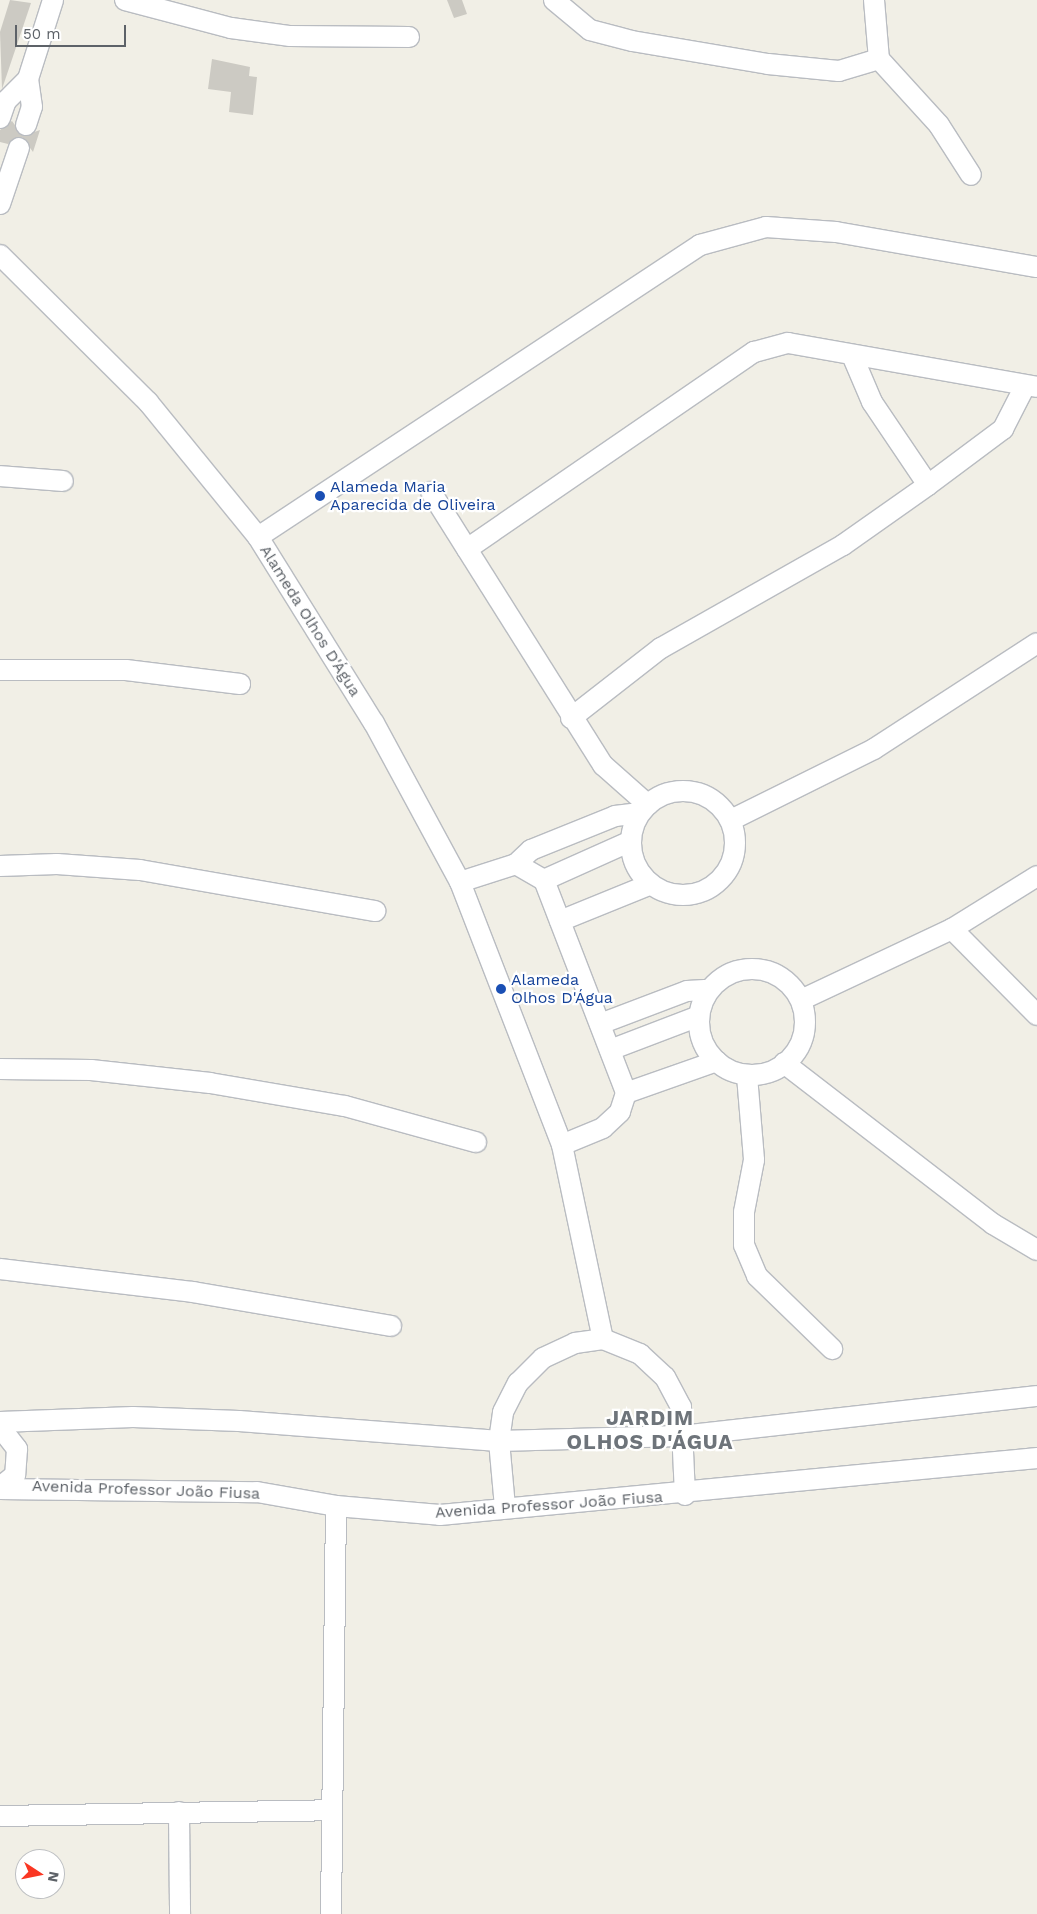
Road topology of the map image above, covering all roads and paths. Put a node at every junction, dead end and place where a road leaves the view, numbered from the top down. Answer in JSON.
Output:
{"nodes":[{"id":1,"x":53,"y":0,"type":"edge"},
{"id":2,"x":125,"y":0,"type":"edge"},
{"id":3,"x":554,"y":0,"type":"edge"},
{"id":4,"x":874,"y":0,"type":"edge"},
{"id":5,"x":409,"y":37,"type":"dead end"},
{"id":6,"x":879,"y":59,"type":"junction"},
{"id":7,"x":28,"y":79,"type":"junction"},
{"id":8,"x":0,"y":118,"type":"edge"},
{"id":9,"x":26,"y":125,"type":"dead end"},
{"id":10,"x":19,"y":148,"type":"dead end"},
{"id":11,"x":970,"y":175,"type":"dead end"},
{"id":12,"x":0,"y":204,"type":"edge"},
{"id":13,"x":0,"y":255,"type":"edge"},
{"id":14,"x":1037,"y":267,"type":"edge"},
{"id":15,"x":852,"y":356,"type":"junction"},
{"id":16,"x":1031,"y":386,"type":"edge"},
{"id":17,"x":0,"y":476,"type":"edge"},
{"id":18,"x":63,"y":481,"type":"dead end"},
{"id":19,"x":928,"y":485,"type":"junction"},
{"id":20,"x":431,"y":492,"type":"dead end"},
{"id":21,"x":258,"y":537,"type":"junction"},
{"id":22,"x":466,"y":549,"type":"junction"},
{"id":23,"x":1037,"y":643,"type":"edge"},
{"id":24,"x":0,"y":670,"type":"edge"},
{"id":25,"x":240,"y":684,"type":"dead end"},
{"id":26,"x":571,"y":718,"type":"junction"},
{"id":27,"x":644,"y":809,"type":"junction"},
{"id":28,"x":731,"y":820,"type":"junction"},
{"id":29,"x":631,"y":841,"type":"junction"},
{"id":30,"x":516,"y":864,"type":"junction"},
{"id":31,"x":0,"y":866,"type":"edge"},
{"id":32,"x":1037,"y":876,"type":"edge"},
{"id":33,"x":544,"y":880,"type":"junction"},
{"id":34,"x":460,"y":882,"type":"junction"},
{"id":35,"x":651,"y":884,"type":"junction"},
{"id":36,"x":375,"y":911,"type":"dead end"},
{"id":37,"x":560,"y":921,"type":"junction"},
{"id":38,"x":952,"y":929,"type":"junction"},
{"id":39,"x":709,"y":990,"type":"junction"},
{"id":40,"x":801,"y":1000,"type":"junction"},
{"id":41,"x":1037,"y":1015,"type":"edge"},
{"id":42,"x":699,"y":1016,"type":"junction"},
{"id":43,"x":600,"y":1024,"type":"junction"},
{"id":44,"x":610,"y":1050,"type":"junction"},
{"id":45,"x":717,"y":1061,"type":"junction"},
{"id":46,"x":784,"y":1063,"type":"junction"},
{"id":47,"x":0,"y":1069,"type":"edge"},
{"id":48,"x":747,"y":1076,"type":"junction"},
{"id":49,"x":626,"y":1093,"type":"junction"},
{"id":50,"x":476,"y":1142,"type":"dead end"},
{"id":51,"x":562,"y":1145,"type":"junction"},
{"id":52,"x":1037,"y":1250,"type":"edge"},
{"id":53,"x":0,"y":1269,"type":"edge"},
{"id":54,"x":391,"y":1326,"type":"dead end"},
{"id":55,"x":603,"y":1339,"type":"junction"},
{"id":56,"x":832,"y":1349,"type":"dead end"},
{"id":57,"x":1037,"y":1396,"type":"edge"},
{"id":58,"x":0,"y":1422,"type":"edge"},
{"id":59,"x":0,"y":1428,"type":"edge"},
{"id":60,"x":680,"y":1436,"type":"junction"},
{"id":61,"x":499,"y":1441,"type":"junction"},
{"id":62,"x":1037,"y":1458,"type":"edge"},
{"id":63,"x":0,"y":1488,"type":"edge"},
{"id":64,"x":686,"y":1495,"type":"junction"},
{"id":65,"x":336,"y":1506,"type":"junction"},
{"id":66,"x":505,"y":1508,"type":"junction"},
{"id":67,"x":332,"y":1810,"type":"junction"},
{"id":68,"x":178,"y":1812,"type":"junction"},
{"id":69,"x":0,"y":1816,"type":"edge"},
{"id":70,"x":180,"y":1914,"type":"edge"},
{"id":71,"x":331,"y":1914,"type":"edge"}],
"edges":[{"from":1,"to":7,"type":"street"},
{"from":2,"to":5,"type":"street"},
{"from":3,"to":6,"type":"street"},
{"from":4,"to":6,"type":"street"},
{"from":6,"to":11,"type":"street"},
{"from":7,"to":8,"type":"street"},
{"from":7,"to":9,"type":"street"},
{"from":10,"to":12,"type":"street"},
{"from":13,"to":21,"type":"street","name":"Alameda Olhos D'Água"},
{"from":14,"to":21,"type":"street"},
{"from":15,"to":16,"type":"street"},
{"from":15,"to":19,"type":"street"},
{"from":15,"to":22,"type":"street"},
{"from":16,"to":19,"type":"street"},
{"from":17,"to":18,"type":"street"},
{"from":19,"to":26,"type":"street"},
{"from":20,"to":22,"type":"street"},
{"from":21,"to":34,"type":"street","name":"Alameda Olhos D'Água"},
{"from":22,"to":26,"type":"street"},
{"from":23,"to":28,"type":"street"},
{"from":24,"to":25,"type":"street"},
{"from":26,"to":27,"type":"street"},
{"from":27,"to":28,"type":"street"},
{"from":27,"to":29,"type":"street"},
{"from":27,"to":30,"type":"street"},
{"from":28,"to":35,"type":"street"},
{"from":29,"to":33,"type":"street"},
{"from":29,"to":35,"type":"street"},
{"from":30,"to":33,"type":"street"},
{"from":30,"to":34,"type":"street"},
{"from":31,"to":36,"type":"street"},
{"from":32,"to":38,"type":"street"},
{"from":33,"to":37,"type":"street"},
{"from":34,"to":51,"type":"street","name":"Alameda Olhos D'Água"},
{"from":35,"to":37,"type":"street"},
{"from":37,"to":43,"type":"street"},
{"from":38,"to":40,"type":"street"},
{"from":38,"to":41,"type":"street"},
{"from":39,"to":40,"type":"street"},
{"from":39,"to":42,"type":"street"},
{"from":39,"to":43,"type":"street"},
{"from":40,"to":46,"type":"street"},
{"from":42,"to":44,"type":"street"},
{"from":42,"to":45,"type":"street"},
{"from":43,"to":44,"type":"street"},
{"from":44,"to":49,"type":"street"},
{"from":45,"to":48,"type":"street"},
{"from":45,"to":49,"type":"street"},
{"from":46,"to":48,"type":"street"},
{"from":46,"to":52,"type":"street"},
{"from":47,"to":50,"type":"street"},
{"from":48,"to":56,"type":"street"},
{"from":49,"to":51,"type":"street"},
{"from":51,"to":55,"type":"street","name":"Alameda Olhos D'Água"},
{"from":53,"to":54,"type":"street"},
{"from":55,"to":60,"type":"street"},
{"from":55,"to":61,"type":"street"},
{"from":57,"to":60,"type":"street"},
{"from":58,"to":61,"type":"street"},
{"from":59,"to":63,"type":"street"},
{"from":60,"to":61,"type":"street"},
{"from":60,"to":64,"type":"street"},
{"from":61,"to":66,"type":"street"},
{"from":62,"to":64,"type":"street","name":"Avenida Professor João Fiusa"},
{"from":63,"to":65,"type":"street","name":"Avenida Professor João Fiusa"},
{"from":64,"to":66,"type":"street","name":"Avenida Professor João Fiusa"},
{"from":65,"to":66,"type":"street","name":"Avenida Professor João Fiusa"},
{"from":65,"to":67,"type":"street"},
{"from":67,"to":68,"type":"street"},
{"from":67,"to":71,"type":"street"},
{"from":68,"to":69,"type":"street"},
{"from":68,"to":70,"type":"street"}]}
